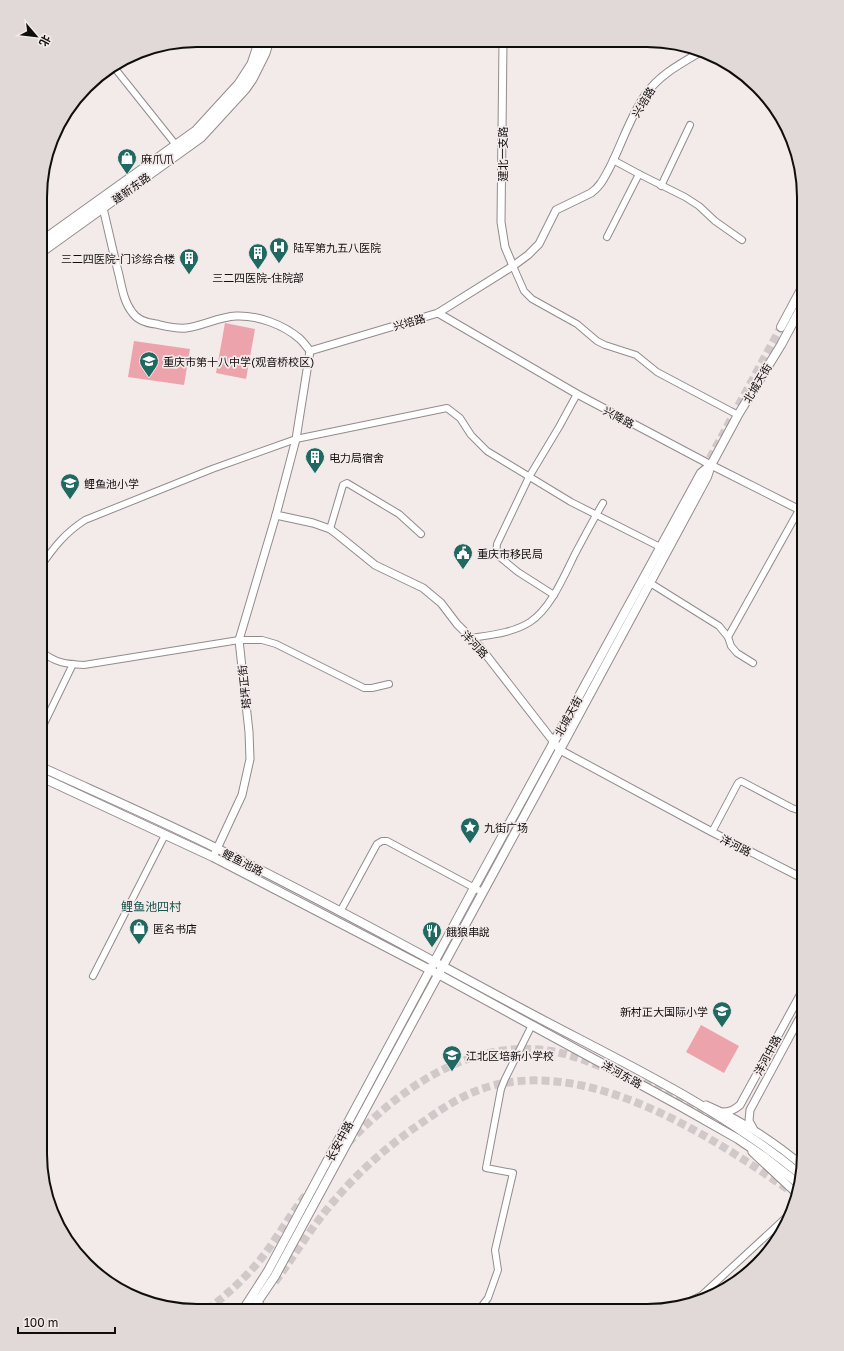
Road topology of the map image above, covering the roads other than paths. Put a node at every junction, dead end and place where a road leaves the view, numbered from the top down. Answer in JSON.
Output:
{"nodes":[{"id":1,"x":258,"y":47,"type":"edge"},
{"id":2,"x":267,"y":47,"type":"edge"},
{"id":3,"x":503,"y":47,"type":"edge"},
{"id":4,"x":695,"y":55,"type":"edge"},
{"id":5,"x":117,"y":70,"type":"edge"},
{"id":6,"x":690,"y":125,"type":"dead end"},
{"id":7,"x":176,"y":145,"type":"junction"},
{"id":8,"x":613,"y":160,"type":"junction"},
{"id":9,"x":639,"y":174,"type":"junction"},
{"id":10,"x":661,"y":186,"type":"junction"},
{"id":11,"x":102,"y":204,"type":"junction"},
{"id":12,"x":607,"y":237,"type":"dead end"},
{"id":13,"x":47,"y":238,"type":"edge"},
{"id":14,"x":742,"y":240,"type":"dead end"},
{"id":15,"x":47,"y":247,"type":"edge"},
{"id":16,"x":513,"y":266,"type":"junction"},
{"id":17,"x":797,"y":297,"type":"edge"},
{"id":18,"x":438,"y":313,"type":"junction"},
{"id":19,"x":797,"y":315,"type":"edge"},
{"id":20,"x":781,"y":327,"type":"tunnel mouth"},
{"id":21,"x":310,"y":351,"type":"junction"},
{"id":22,"x":577,"y":394,"type":"junction"},
{"id":23,"x":738,"y":415,"type":"junction"},
{"id":24,"x":296,"y":440,"type":"junction"},
{"id":25,"x":711,"y":465,"type":"junction"},
{"id":26,"x":529,"y":477,"type":"junction"},
{"id":27,"x":603,"y":503,"type":"dead end"},
{"id":28,"x":797,"y":508,"type":"edge"},
{"id":29,"x":276,"y":515,"type":"junction"},
{"id":30,"x":596,"y":515,"type":"junction"},
{"id":31,"x":797,"y":520,"type":"edge"},
{"id":32,"x":330,"y":529,"type":"junction"},
{"id":33,"x":421,"y":534,"type":"dead end"},
{"id":34,"x":664,"y":549,"type":"junction"},
{"id":35,"x":47,"y":557,"type":"edge"},
{"id":36,"x":647,"y":581,"type":"junction"},
{"id":37,"x":554,"y":595,"type":"junction"},
{"id":38,"x":728,"y":637,"type":"junction"},
{"id":39,"x":471,"y":638,"type":"junction"},
{"id":40,"x":239,"y":640,"type":"junction"},
{"id":41,"x":47,"y":656,"type":"edge"},
{"id":42,"x":754,"y":663,"type":"dead end"},
{"id":43,"x":73,"y":664,"type":"junction"},
{"id":44,"x":389,"y":684,"type":"dead end"},
{"id":45,"x":47,"y":718,"type":"edge"},
{"id":46,"x":553,"y":742,"type":"junction"},
{"id":47,"x":560,"y":750,"type":"junction"},
{"id":48,"x":47,"y":770,"type":"edge"},
{"id":49,"x":47,"y":780,"type":"edge"},
{"id":50,"x":797,"y":810,"type":"edge"},
{"id":51,"x":712,"y":832,"type":"junction"},
{"id":52,"x":165,"y":835,"type":"junction"},
{"id":53,"x":218,"y":849,"type":"junction"},
{"id":54,"x":213,"y":857,"type":"junction"},
{"id":55,"x":797,"y":875,"type":"edge"},
{"id":56,"x":474,"y":888,"type":"junction"},
{"id":57,"x":482,"y":892,"type":"junction"},
{"id":58,"x":340,"y":912,"type":"junction"},
{"id":59,"x":434,"y":962,"type":"junction"},
{"id":60,"x":442,"y":966,"type":"junction"},
{"id":61,"x":430,"y":970,"type":"junction"},
{"id":62,"x":438,"y":974,"type":"junction"},
{"id":63,"x":93,"y":976,"type":"dead end"},
{"id":64,"x":797,"y":1001,"type":"edge"},
{"id":65,"x":797,"y":1023,"type":"edge"},
{"id":66,"x":532,"y":1025,"type":"junction"},
{"id":67,"x":685,"y":1096,"type":"junction"},
{"id":68,"x":722,"y":1112,"type":"junction"},
{"id":69,"x":753,"y":1129,"type":"junction"},
{"id":70,"x":738,"y":1139,"type":"junction"},
{"id":71,"x":797,"y":1161,"type":"edge"},
{"id":72,"x":796,"y":1171,"type":"edge"},
{"id":73,"x":795,"y":1181,"type":"edge"},
{"id":74,"x":793,"y":1190,"type":"edge"},
{"id":75,"x":781,"y":1222,"type":"edge"},
{"id":76,"x":255,"y":1293,"type":"junction"},
{"id":77,"x":704,"y":1293,"type":"edge"},
{"id":78,"x":259,"y":1301,"type":"junction"},
{"id":79,"x":247,"y":1304,"type":"edge"},
{"id":80,"x":257,"y":1304,"type":"edge"},
{"id":81,"x":260,"y":1304,"type":"edge"},
{"id":82,"x":483,"y":1304,"type":"edge"}],
"edges":[{"from":1,"to":7,"type":"main road","name":"建新东路"},
{"from":2,"to":11,"type":"main road","name":"建新东路"},
{"from":3,"to":16,"type":"street","name":"建北一支路"},
{"from":4,"to":8,"type":"street","name":"兴培路"},
{"from":5,"to":7,"type":"street"},
{"from":6,"to":10,"type":"street"},
{"from":7,"to":11,"type":"main road","name":"建新东路"},
{"from":8,"to":9,"type":"street"},
{"from":8,"to":16,"type":"street","name":"兴培路"},
{"from":9,"to":10,"type":"street"},
{"from":9,"to":12,"type":"street"},
{"from":10,"to":14,"type":"street"},
{"from":11,"to":13,"type":"main road","name":"建新东路"},
{"from":11,"to":15,"type":"main road","name":"建新东路"},
{"from":11,"to":21,"type":"street"},
{"from":16,"to":18,"type":"street","name":"兴培路"},
{"from":16,"to":23,"type":"street"},
{"from":17,"to":20,"type":"main road"},
{"from":18,"to":21,"type":"street","name":"兴培路"},
{"from":18,"to":22,"type":"street","name":"兴降路"},
{"from":19,"to":23,"type":"main road","name":"北城天街"},
{"from":21,"to":24,"type":"street"},
{"from":22,"to":25,"type":"street","name":"兴降路"},
{"from":22,"to":26,"type":"street"},
{"from":23,"to":25,"type":"main road","name":"北城天街"},
{"from":24,"to":26,"type":"street"},
{"from":24,"to":29,"type":"street"},
{"from":24,"to":35,"type":"street"},
{"from":25,"to":28,"type":"street","name":"兴降路"},
{"from":25,"to":34,"type":"main road","name":"北城天街"},
{"from":26,"to":30,"type":"street"},
{"from":26,"to":37,"type":"street"},
{"from":27,"to":30,"type":"street"},
{"from":29,"to":32,"type":"street","name":"洋河路"},
{"from":29,"to":40,"type":"street","name":"塔坪正街"},
{"from":30,"to":34,"type":"street"},
{"from":30,"to":37,"type":"street"},
{"from":31,"to":38,"type":"street"},
{"from":32,"to":33,"type":"street"},
{"from":32,"to":39,"type":"street","name":"洋河路"},
{"from":34,"to":36,"type":"main road","name":"北城天街"},
{"from":36,"to":38,"type":"street"},
{"from":36,"to":46,"type":"main road","name":"北城天街"},
{"from":36,"to":47,"type":"main road","name":"北城天街"},
{"from":37,"to":39,"type":"street"},
{"from":38,"to":42,"type":"street"},
{"from":39,"to":46,"type":"street","name":"洋河路"},
{"from":40,"to":43,"type":"street"},
{"from":40,"to":44,"type":"street"},
{"from":40,"to":53,"type":"street","name":"塔坪正街"},
{"from":41,"to":43,"type":"street"},
{"from":43,"to":45,"type":"street"},
{"from":46,"to":47,"type":"street","name":"洋河路"},
{"from":46,"to":56,"type":"main road","name":"北城天街"},
{"from":47,"to":51,"type":"street","name":"洋河路"},
{"from":47,"to":57,"type":"main road","name":"北城天街"},
{"from":48,"to":53,"type":"main road","name":"鲤鱼池路"},
{"from":49,"to":52,"type":"main road","name":"鲤鱼池路"},
{"from":50,"to":51,"type":"street"},
{"from":51,"to":55,"type":"street","name":"洋河路"},
{"from":52,"to":54,"type":"main road","name":"鲤鱼池路"},
{"from":52,"to":63,"type":"street"},
{"from":53,"to":54,"type":"street","name":"塔坪正街"},
{"from":53,"to":58,"type":"main road","name":"鲤鱼池路"},
{"from":54,"to":61,"type":"main road","name":"鲤鱼池路"},
{"from":56,"to":57,"type":"street"},
{"from":56,"to":58,"type":"street"},
{"from":56,"to":59,"type":"main road","name":"北城天街"},
{"from":57,"to":60,"type":"main road","name":"北城天街"},
{"from":58,"to":59,"type":"main road","name":"鲤鱼池路"},
{"from":59,"to":60,"type":"main road","name":"鲤鱼池路"},
{"from":59,"to":61,"type":"main road","name":"北城天街"},
{"from":60,"to":62,"type":"main road","name":"北城天街"},
{"from":60,"to":67,"type":"main road","name":"洋河东路"},
{"from":61,"to":62,"type":"main road","name":"鲤鱼池路"},
{"from":61,"to":76,"type":"main road","name":"长安中路"},
{"from":62,"to":66,"type":"main road","name":"洋河东路"},
{"from":62,"to":78,"type":"main road","name":"长安中路"},
{"from":64,"to":68,"type":"street","name":"洋河中路"},
{"from":65,"to":69,"type":"street","name":"洋河中路"},
{"from":66,"to":70,"type":"main road","name":"洋河东路"},
{"from":66,"to":82,"type":"street"},
{"from":67,"to":68,"type":"street"},
{"from":67,"to":72,"type":"main road","name":"洋河东路"},
{"from":68,"to":69,"type":"street"},
{"from":69,"to":71,"type":"street"},
{"from":70,"to":73,"type":"main road","name":"洋河东路"},
{"from":70,"to":74,"type":"street"},
{"from":75,"to":77,"type":"street"},
{"from":76,"to":78,"type":"street"},
{"from":76,"to":79,"type":"main road","name":"长安中路"},
{"from":78,"to":80,"type":"main road","name":"长安中路"},
{"from":78,"to":81,"type":"street"}]}
